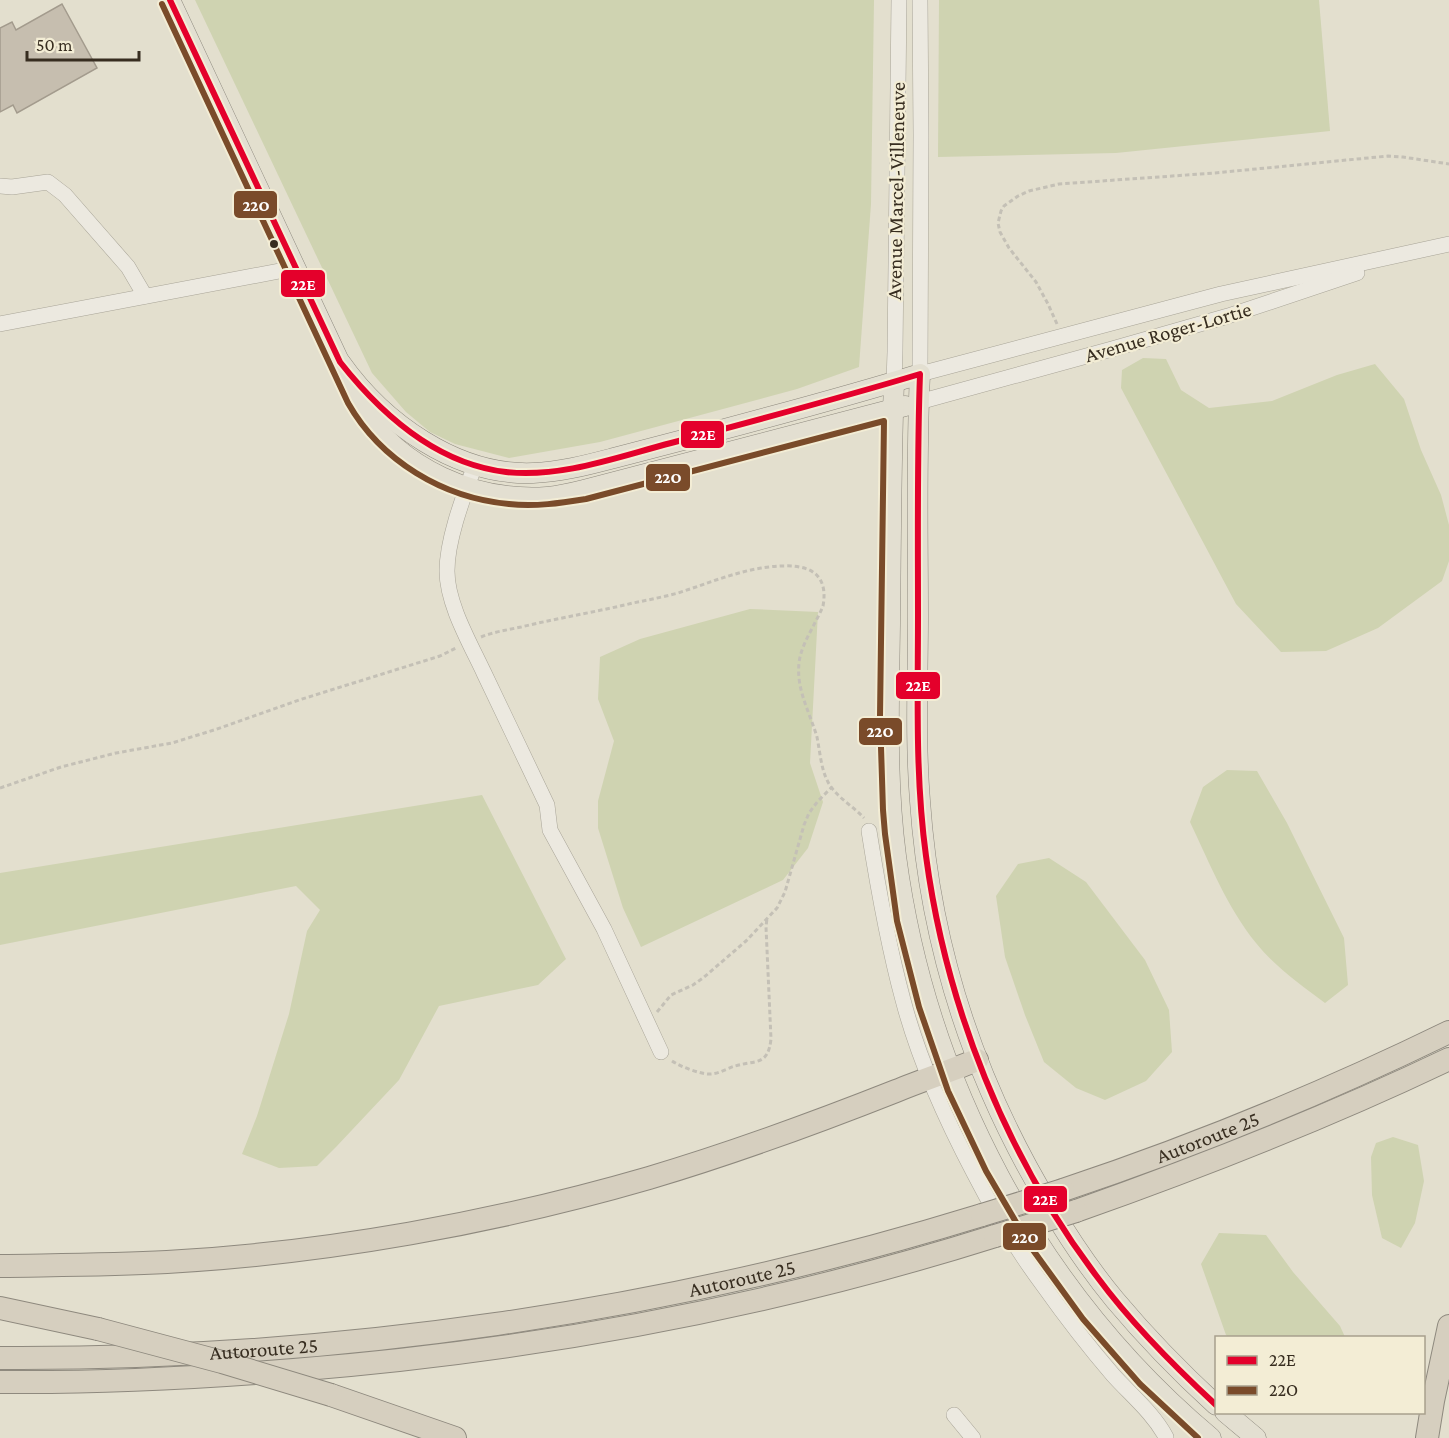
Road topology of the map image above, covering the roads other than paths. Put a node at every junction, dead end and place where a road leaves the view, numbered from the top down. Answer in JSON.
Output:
{"nodes":[{"id":1,"x":170,"y":0,"type":"edge"},
{"id":2,"x":899,"y":0,"type":"edge"},
{"id":3,"x":920,"y":0,"type":"edge"},
{"id":4,"x":0,"y":186,"type":"edge"},
{"id":5,"x":1444,"y":245,"type":"edge"},
{"id":6,"x":295,"y":268,"type":"junction"},
{"id":7,"x":145,"y":296,"type":"junction"},
{"id":8,"x":0,"y":324,"type":"edge"},
{"id":9,"x":340,"y":362,"type":"junction"},
{"id":10,"x":920,"y":374,"type":"junction"},
{"id":11,"x":894,"y":382,"type":"junction"},
{"id":12,"x":919,"y":402,"type":"junction"},
{"id":13,"x":893,"y":409,"type":"junction"},
{"id":14,"x":475,"y":465,"type":"junction"},
{"id":15,"x":467,"y":487,"type":"junction"},
{"id":16,"x":869,"y":831,"type":"road end"},
{"id":17,"x":1449,"y":1032,"type":"edge"},
{"id":18,"x":662,"y":1052,"type":"road end"},
{"id":19,"x":1449,"y":1059,"type":"edge"},
{"id":20,"x":977,"y":1060,"type":"junction"},
{"id":21,"x":950,"y":1071,"type":"junction"},
{"id":22,"x":929,"y":1078,"type":"junction"},
{"id":23,"x":0,"y":1266,"type":"edge"},
{"id":24,"x":0,"y":1308,"type":"edge"},
{"id":25,"x":1449,"y":1326,"type":"edge"},
{"id":26,"x":0,"y":1358,"type":"edge"},
{"id":27,"x":0,"y":1382,"type":"edge"},
{"id":28,"x":1215,"y":1404,"type":"edge"},
{"id":29,"x":1226,"y":1414,"type":"edge"},
{"id":30,"x":954,"y":1415,"type":"dead end"},
{"id":31,"x":1166,"y":1437,"type":"edge"},
{"id":32,"x":455,"y":1438,"type":"edge"},
{"id":33,"x":973,"y":1438,"type":"edge"},
{"id":34,"x":1211,"y":1438,"type":"edge"},
{"id":35,"x":1256,"y":1438,"type":"edge"},
{"id":36,"x":1427,"y":1438,"type":"edge"}],
"edges":[{"from":1,"to":6,"type":"main road"},
{"from":2,"to":11,"type":"street","name":"Avenue Marcel-Villeneuve"},
{"from":3,"to":10,"type":"street","name":"Avenue Marcel-Villeneuve"},
{"from":4,"to":7,"type":"street"},
{"from":5,"to":10,"type":"street","name":"Avenue Roger-Lortie"},
{"from":5,"to":12,"type":"street","name":"Avenue Roger-Lortie"},
{"from":6,"to":7,"type":"street"},
{"from":6,"to":9,"type":"main road"},
{"from":7,"to":8,"type":"street"},
{"from":9,"to":14,"type":"main road","name":"Avenue Roger-Lortie"},
{"from":9,"to":15,"type":"main road","name":"Avenue Roger-Lortie"},
{"from":10,"to":11,"type":"main road","name":"Avenue Roger-Lortie"},
{"from":10,"to":12,"type":"main road"},
{"from":11,"to":13,"type":"main road"},
{"from":11,"to":14,"type":"main road","name":"Avenue Roger-Lortie"},
{"from":12,"to":13,"type":"main road","name":"Avenue Roger-Lortie"},
{"from":12,"to":20,"type":"main road"},
{"from":13,"to":15,"type":"main road","name":"Avenue Roger-Lortie"},
{"from":13,"to":21,"type":"main road"},
{"from":14,"to":15,"type":"street"},
{"from":15,"to":18,"type":"street"},
{"from":16,"to":22,"type":"street"},
{"from":17,"to":26,"type":"highway","name":"Autoroute 25","bridge":true},
{"from":19,"to":27,"type":"highway","name":"Autoroute 25","bridge":true},
{"from":20,"to":21,"type":"highway"},
{"from":20,"to":28,"type":"main road"},
{"from":21,"to":22,"type":"highway"},
{"from":21,"to":34,"type":"main road"},
{"from":22,"to":23,"type":"highway"},
{"from":22,"to":31,"type":"street"},
{"from":24,"to":32,"type":"highway","bridge":true},
{"from":25,"to":36,"type":"highway"},
{"from":29,"to":35,"type":"main road"},
{"from":30,"to":33,"type":"street"}]}
